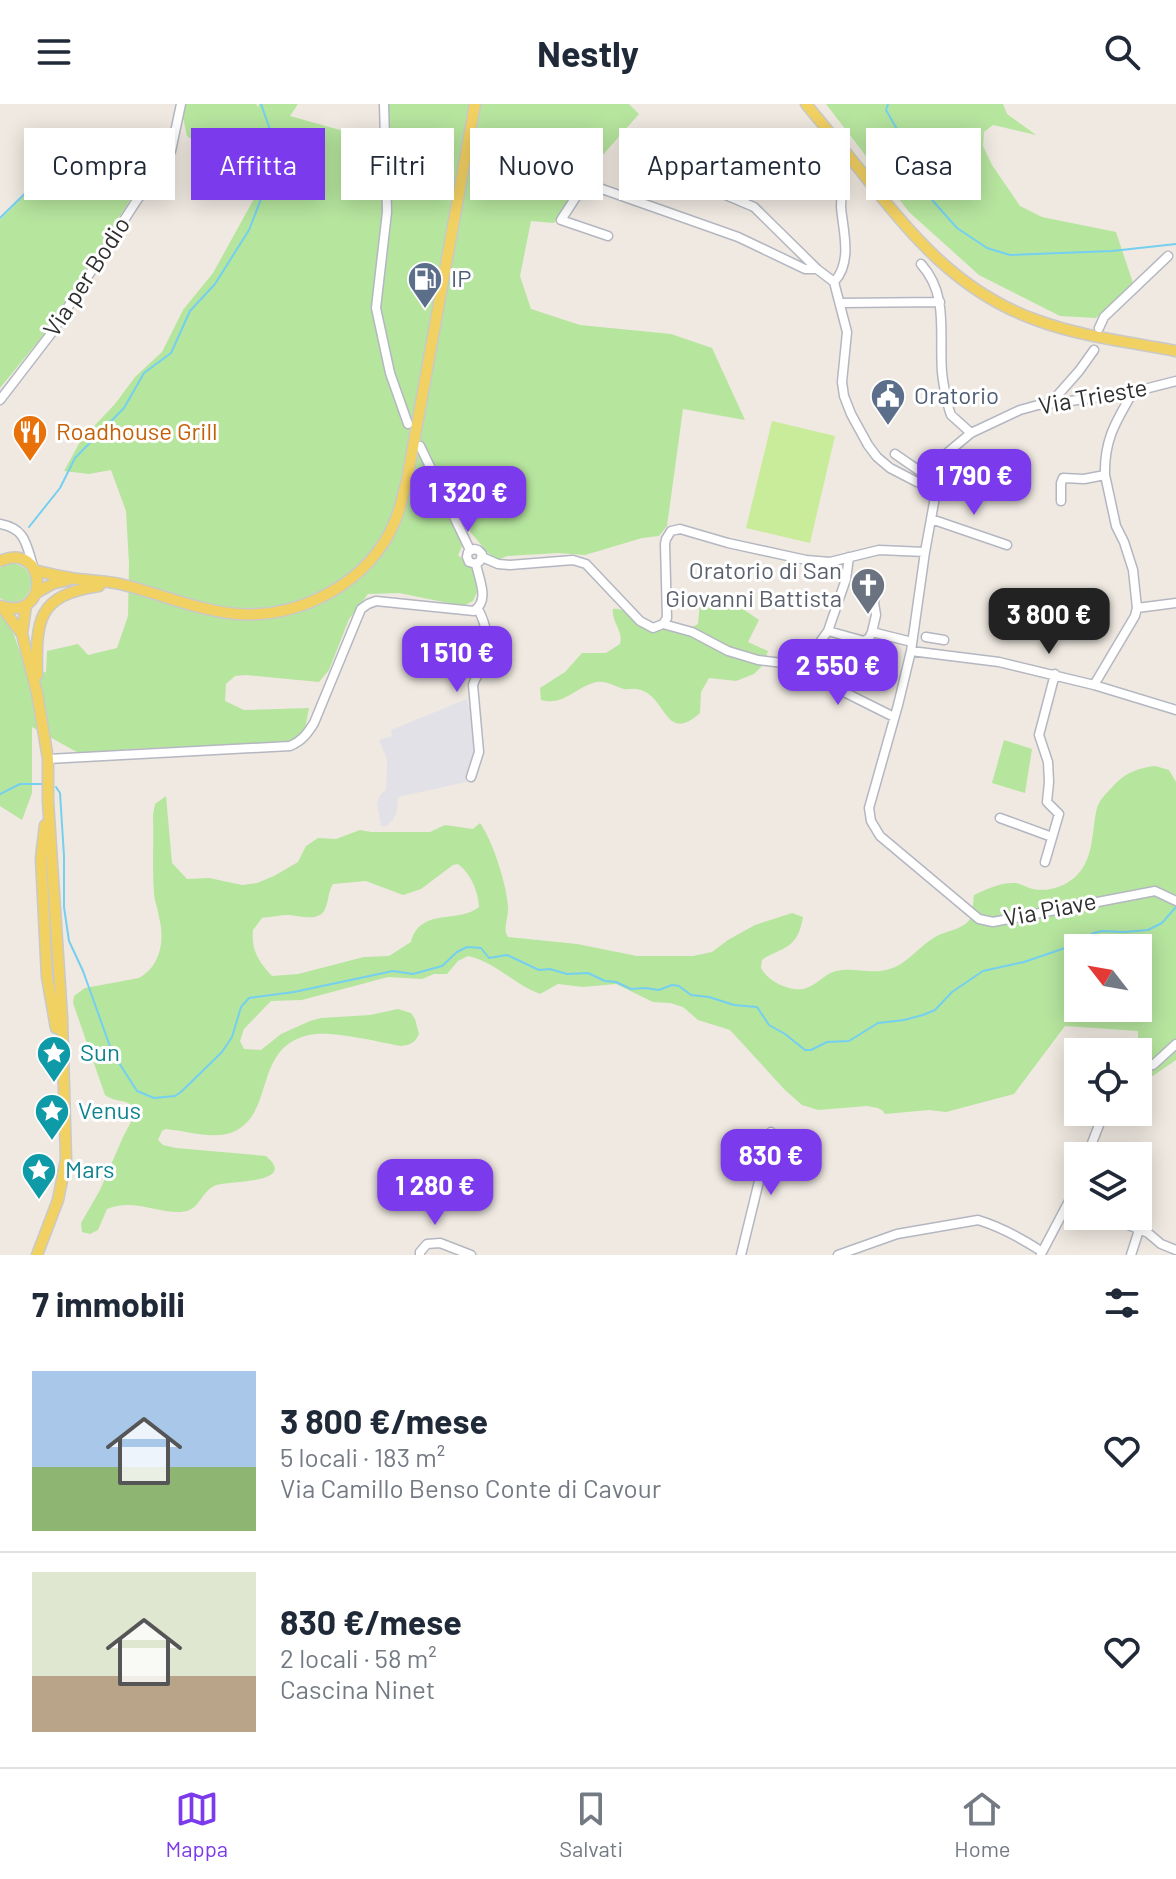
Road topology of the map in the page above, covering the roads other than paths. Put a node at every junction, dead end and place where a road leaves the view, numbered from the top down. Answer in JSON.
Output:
{"nodes":[{"id":1,"x":181,"y":104,"type":"edge"},
{"id":2,"x":384,"y":104,"type":"edge"},
{"id":3,"x":475,"y":104,"type":"edge"},
{"id":4,"x":806,"y":104,"type":"edge"},
{"id":5,"x":737,"y":200,"type":"edge"},
{"id":6,"x":842,"y":200,"type":"edge"},
{"id":7,"x":608,"y":236,"type":"dead end"},
{"id":8,"x":1168,"y":256,"type":"dead end"},
{"id":9,"x":921,"y":264,"type":"dead end"},
{"id":10,"x":817,"y":269,"type":"junction"},
{"id":11,"x":834,"y":282,"type":"junction"},
{"id":12,"x":940,"y":302,"type":"junction"},
{"id":13,"x":840,"y":303,"type":"junction"},
{"id":14,"x":1099,"y":328,"type":"dead end"},
{"id":15,"x":1094,"y":350,"type":"dead end"},
{"id":16,"x":1176,"y":351,"type":"edge"},
{"id":17,"x":1176,"y":381,"type":"edge"},
{"id":18,"x":1133,"y":392,"type":"junction"},
{"id":19,"x":0,"y":400,"type":"edge"},
{"id":20,"x":1056,"y":403,"type":"junction"},
{"id":21,"x":408,"y":424,"type":"dead end"},
{"id":22,"x":971,"y":433,"type":"junction"},
{"id":23,"x":420,"y":446,"type":"dead end"},
{"id":24,"x":895,"y":454,"type":"dead end"},
{"id":25,"x":1105,"y":475,"type":"junction"},
{"id":26,"x":938,"y":482,"type":"junction"},
{"id":27,"x":1061,"y":501,"type":"dead end"},
{"id":28,"x":931,"y":519,"type":"junction"},
{"id":29,"x":0,"y":524,"type":"edge"},
{"id":30,"x":24,"y":537,"type":"junction"},
{"id":31,"x":1007,"y":545,"type":"dead end"},
{"id":32,"x":925,"y":552,"type":"junction"},
{"id":33,"x":849,"y":557,"type":"junction"},
{"id":34,"x":3,"y":559,"type":"edge"},
{"id":35,"x":479,"y":560,"type":"junction"},
{"id":36,"x":34,"y":569,"type":"junction"},
{"id":37,"x":73,"y":579,"type":"junction"},
{"id":38,"x":117,"y":583,"type":"junction"},
{"id":39,"x":876,"y":590,"type":"dead end"},
{"id":40,"x":36,"y":593,"type":"junction"},
{"id":41,"x":1176,"y":603,"type":"edge"},
{"id":42,"x":26,"y":605,"type":"junction"},
{"id":43,"x":0,"y":606,"type":"edge"},
{"id":44,"x":1137,"y":608,"type":"junction"},
{"id":45,"x":478,"y":609,"type":"junction"},
{"id":46,"x":663,"y":624,"type":"junction"},
{"id":47,"x":828,"y":631,"type":"junction"},
{"id":48,"x":872,"y":632,"type":"junction"},
{"id":49,"x":22,"y":634,"type":"junction"},
{"id":50,"x":935,"y":639,"type":"dead end"},
{"id":51,"x":911,"y":646,"type":"junction"},
{"id":52,"x":932,"y":654,"type":"junction"},
{"id":53,"x":799,"y":665,"type":"junction"},
{"id":54,"x":1055,"y":674,"type":"junction"},
{"id":55,"x":1094,"y":685,"type":"junction"},
{"id":56,"x":37,"y":693,"type":"junction"},
{"id":57,"x":1176,"y":710,"type":"edge"},
{"id":58,"x":894,"y":717,"type":"junction"},
{"id":59,"x":48,"y":759,"type":"junction"},
{"id":60,"x":471,"y":777,"type":"dead end"},
{"id":61,"x":48,"y":801,"type":"junction"},
{"id":62,"x":1000,"y":818,"type":"dead end"},
{"id":63,"x":871,"y":821,"type":"joint"},
{"id":64,"x":1052,"y":837,"type":"junction"},
{"id":65,"x":1045,"y":862,"type":"dead end"},
{"id":66,"x":53,"y":879,"type":"junction"},
{"id":67,"x":1173,"y":899,"type":"edge"},
{"id":68,"x":46,"y":933,"type":"junction"},
{"id":69,"x":59,"y":978,"type":"junction"},
{"id":70,"x":1176,"y":1044,"type":"edge"},
{"id":71,"x":1152,"y":1065,"type":"edge"},
{"id":72,"x":64,"y":1081,"type":"junction"},
{"id":73,"x":771,"y":1132,"type":"dead end"},
{"id":74,"x":1064,"y":1218,"type":"edge"},
{"id":75,"x":1139,"y":1230,"type":"joint"},
{"id":76,"x":1176,"y":1250,"type":"edge"},
{"id":77,"x":1041,"y":1253,"type":"edge"},
{"id":78,"x":37,"y":1255,"type":"edge"},
{"id":79,"x":420,"y":1255,"type":"edge"},
{"id":80,"x":471,"y":1255,"type":"edge"},
{"id":81,"x":741,"y":1255,"type":"edge"},
{"id":82,"x":838,"y":1255,"type":"edge"},
{"id":83,"x":1131,"y":1255,"type":"edge"}],
"edges":[{"from":1,"to":19,"type":"street","name":"Via per Bodio"},
{"from":2,"to":21,"type":"street"},
{"from":3,"to":38,"type":"main road"},
{"from":4,"to":16,"type":"main road"},
{"from":5,"to":10,"type":"street"},
{"from":6,"to":11,"type":"street"},
{"from":7,"to":10,"type":"street"},
{"from":8,"to":14,"type":"street"},
{"from":9,"to":12,"type":"street"},
{"from":10,"to":11,"type":"street"},
{"from":11,"to":13,"type":"street"},
{"from":12,"to":13,"type":"street"},
{"from":12,"to":22,"type":"street"},
{"from":13,"to":26,"type":"street"},
{"from":15,"to":20,"type":"street"},
{"from":17,"to":18,"type":"street","name":"Via Trieste"},
{"from":18,"to":20,"type":"street","name":"Via Trieste"},
{"from":18,"to":25,"type":"street"},
{"from":20,"to":22,"type":"street","name":"Via Trieste"},
{"from":22,"to":26,"type":"street","name":"Via Trieste"},
{"from":23,"to":35,"type":"street"},
{"from":24,"to":26,"type":"street"},
{"from":25,"to":27,"type":"street"},
{"from":25,"to":44,"type":"street"},
{"from":26,"to":28,"type":"street","name":"Via Trieste"},
{"from":28,"to":31,"type":"street"},
{"from":28,"to":32,"type":"street","name":"Via Trieste"},
{"from":29,"to":30,"type":"street"},
{"from":30,"to":34,"type":"street"},
{"from":30,"to":36,"type":"street"},
{"from":32,"to":33,"type":"street"},
{"from":32,"to":51,"type":"street","name":"Via Trieste"},
{"from":33,"to":46,"type":"street"},
{"from":33,"to":47,"type":"street"},
{"from":34,"to":36,"type":"main road"},
{"from":35,"to":45,"type":"street"},
{"from":35,"to":46,"type":"street"},
{"from":36,"to":37,"type":"main road"},
{"from":36,"to":40,"type":"main road"},
{"from":37,"to":38,"type":"main road"},
{"from":37,"to":40,"type":"main road"},
{"from":38,"to":56,"type":"main road"},
{"from":39,"to":48,"type":"street"},
{"from":40,"to":42,"type":"main road"},
{"from":41,"to":44,"type":"street"},
{"from":42,"to":43,"type":"main road"},
{"from":42,"to":49,"type":"main road"},
{"from":43,"to":49,"type":"main road"},
{"from":44,"to":55,"type":"street"},
{"from":45,"to":59,"type":"street"},
{"from":45,"to":60,"type":"street"},
{"from":46,"to":53,"type":"street"},
{"from":47,"to":48,"type":"street"},
{"from":47,"to":53,"type":"street"},
{"from":48,"to":51,"type":"street"},
{"from":49,"to":56,"type":"main road"},
{"from":50,"to":52,"type":"street"},
{"from":51,"to":52,"type":"street"},
{"from":51,"to":58,"type":"street","name":"Via Trieste"},
{"from":52,"to":54,"type":"street"},
{"from":53,"to":58,"type":"street"},
{"from":54,"to":55,"type":"street"},
{"from":54,"to":64,"type":"street"},
{"from":55,"to":57,"type":"street"},
{"from":56,"to":59,"type":"main road"},
{"from":58,"to":63,"type":"street","name":"Via Trieste"},
{"from":59,"to":61,"type":"main road"},
{"from":61,"to":66,"type":"main road"},
{"from":61,"to":68,"type":"main road"},
{"from":62,"to":64,"type":"street"},
{"from":63,"to":67,"type":"street","name":"Via Piave"},
{"from":64,"to":65,"type":"street"},
{"from":66,"to":68,"type":"main road"},
{"from":66,"to":69,"type":"main road"},
{"from":68,"to":69,"type":"main road"},
{"from":68,"to":72,"type":"main road"},
{"from":69,"to":72,"type":"main road"},
{"from":70,"to":71,"type":"street"},
{"from":72,"to":78,"type":"main road"},
{"from":73,"to":81,"type":"street"},
{"from":74,"to":77,"type":"street"},
{"from":75,"to":76,"type":"street"},
{"from":75,"to":83,"type":"street"},
{"from":77,"to":82,"type":"street"},
{"from":79,"to":80,"type":"street"}]}
